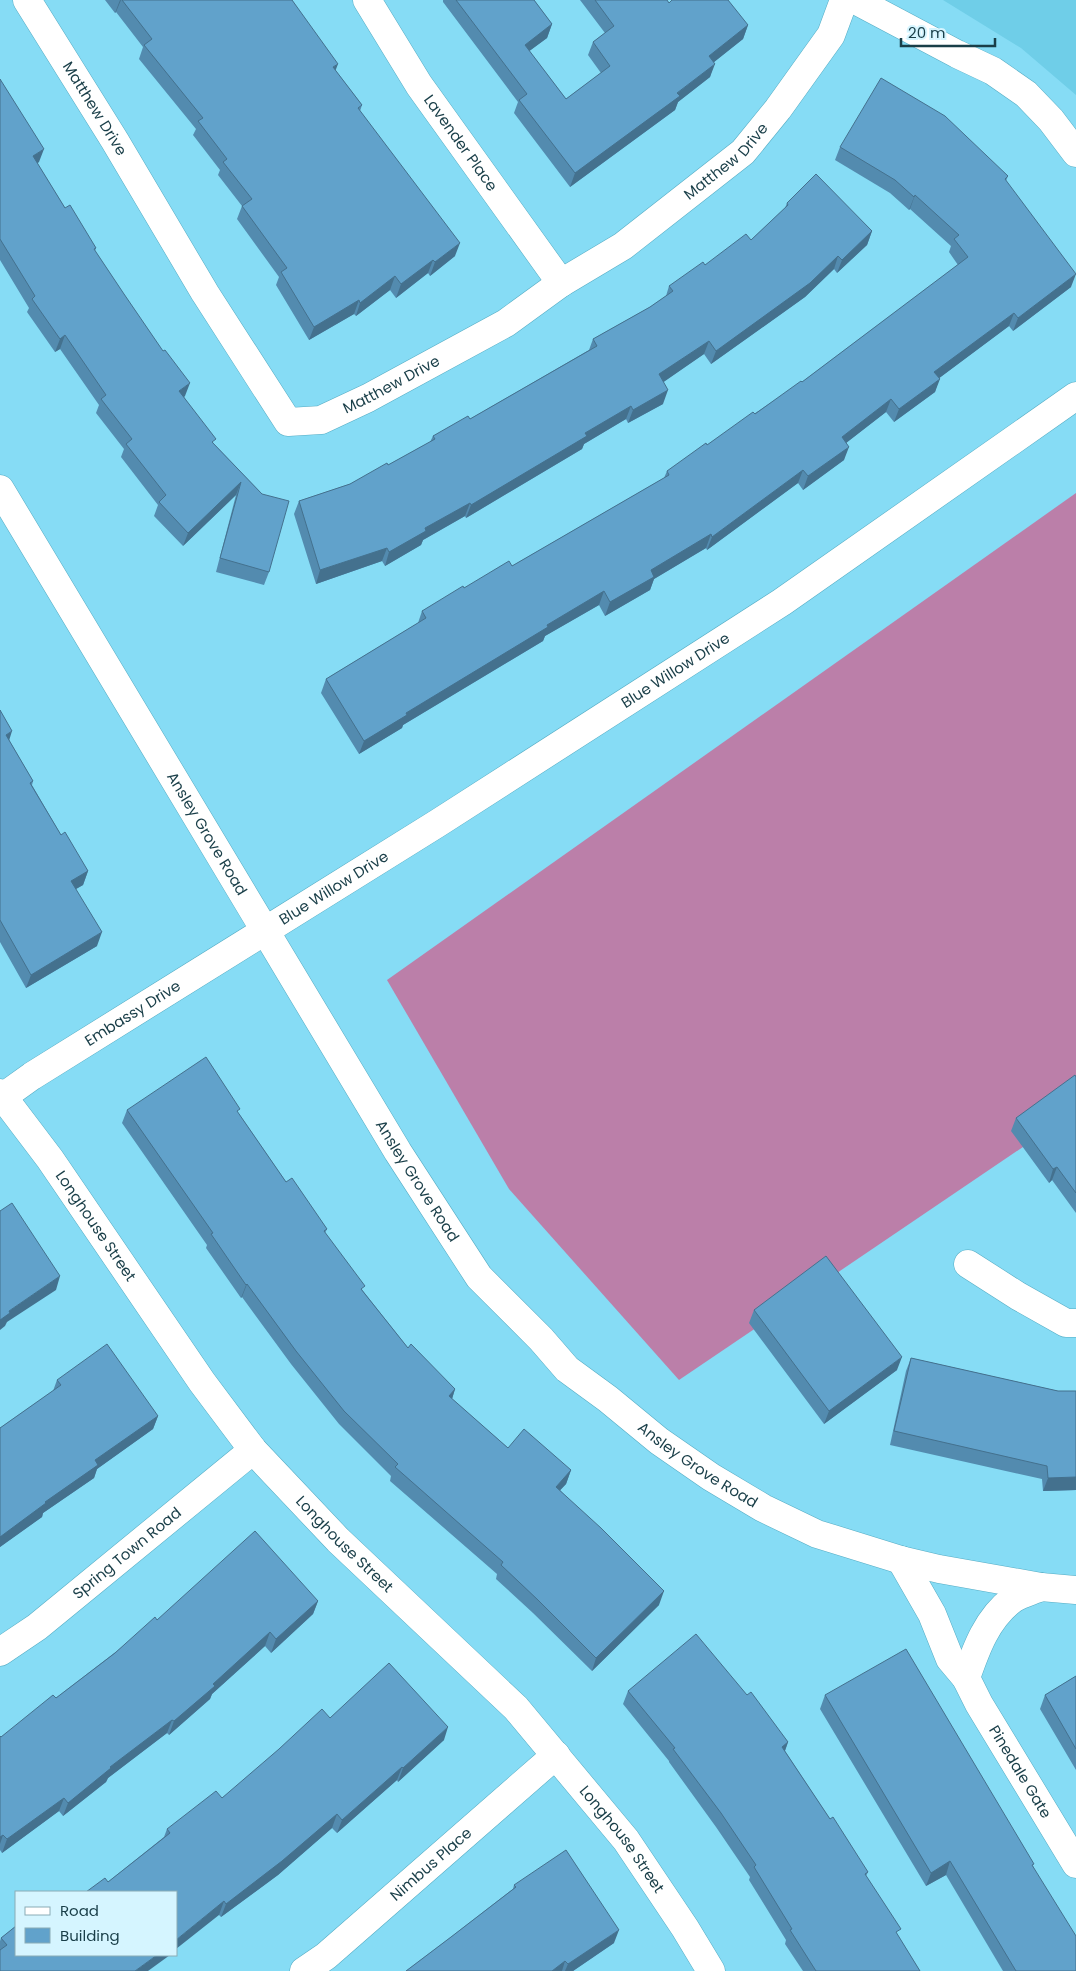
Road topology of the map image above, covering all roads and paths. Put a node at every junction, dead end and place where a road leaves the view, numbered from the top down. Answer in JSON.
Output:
{"nodes":[{"id":1,"x":27,"y":0,"type":"edge"},
{"id":2,"x":367,"y":0,"type":"edge"},
{"id":3,"x":844,"y":0,"type":"edge"},
{"id":4,"x":856,"y":0,"type":"edge"},
{"id":5,"x":1076,"y":153,"type":"edge"},
{"id":6,"x":561,"y":283,"type":"junction"},
{"id":7,"x":1076,"y":396,"type":"edge"},
{"id":8,"x":0,"y":489,"type":"edge"},
{"id":9,"x":266,"y":931,"type":"junction"},
{"id":10,"x":1,"y":1096,"type":"edge"},
{"id":11,"x":968,"y":1264,"type":"dead end"},
{"id":12,"x":1076,"y":1323,"type":"edge"},
{"id":13,"x":253,"y":1450,"type":"junction"},
{"id":14,"x":901,"y":1560,"type":"junction"},
{"id":15,"x":1041,"y":1587,"type":"junction"},
{"id":16,"x":1076,"y":1590,"type":"edge"},
{"id":17,"x":0,"y":1652,"type":"edge"},
{"id":18,"x":966,"y":1678,"type":"junction"},
{"id":19,"x":556,"y":1755,"type":"junction"},
{"id":20,"x":1076,"y":1864,"type":"edge"},
{"id":21,"x":304,"y":1971,"type":"edge"},
{"id":22,"x":710,"y":1971,"type":"edge"}],
"edges":[{"from":1,"to":6,"type":"street","name":"Matthew Drive"},
{"from":2,"to":6,"type":"street","name":"Lavender Place"},
{"from":3,"to":6,"type":"street","name":"Matthew Drive"},
{"from":4,"to":5,"type":"street"},
{"from":7,"to":9,"type":"street","name":"Blue Willow Drive"},
{"from":8,"to":9,"type":"street","name":"Ansley Grove Road"},
{"from":9,"to":10,"type":"street","name":"Embassy Drive"},
{"from":9,"to":14,"type":"street","name":"Ansley Grove Road"},
{"from":10,"to":13,"type":"street","name":"Longhouse Street"},
{"from":11,"to":12,"type":"street"},
{"from":13,"to":17,"type":"street","name":"Spring Town Road"},
{"from":13,"to":19,"type":"street","name":"Longhouse Street"},
{"from":14,"to":15,"type":"street","name":"Ansley Grove Road"},
{"from":14,"to":18,"type":"street","name":"Pinedale Gate"},
{"from":15,"to":16,"type":"street","name":"Ansley Grove Road"},
{"from":15,"to":18,"type":"street"},
{"from":18,"to":20,"type":"street","name":"Pinedale Gate"},
{"from":19,"to":21,"type":"street","name":"Nimbus Place"},
{"from":19,"to":22,"type":"street","name":"Longhouse Street"}]}
